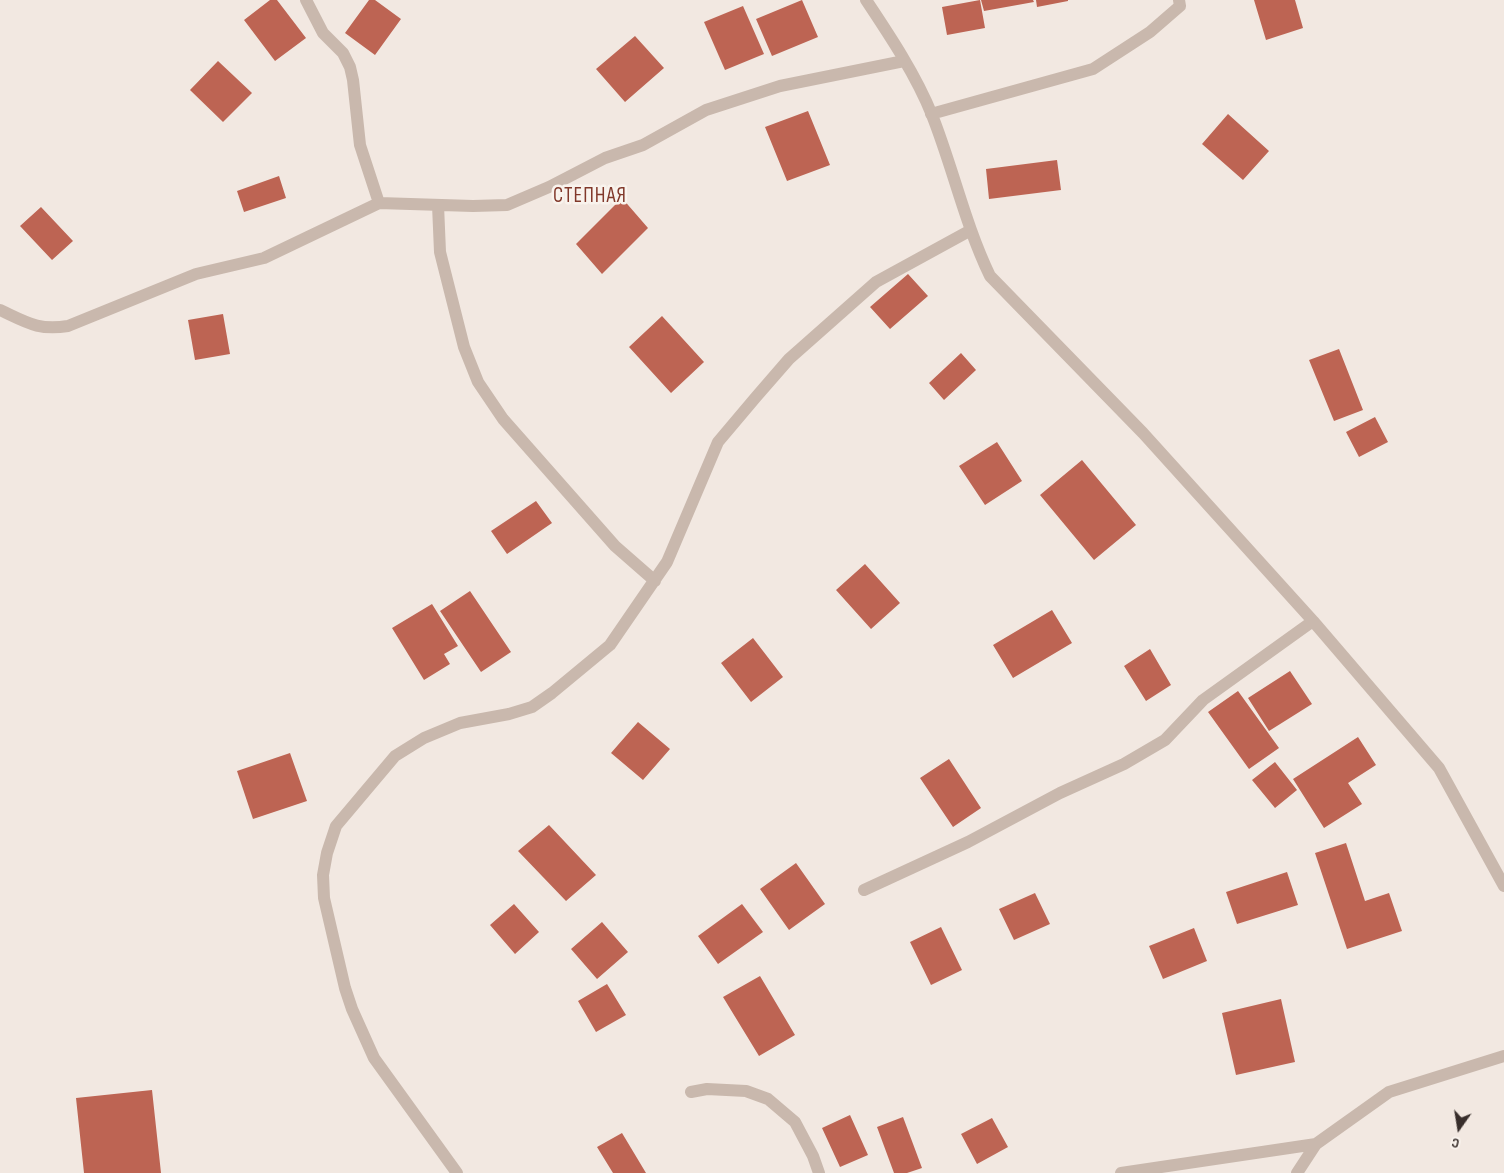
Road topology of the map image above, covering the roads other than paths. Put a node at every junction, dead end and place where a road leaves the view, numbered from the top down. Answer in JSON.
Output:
{"nodes":[{"id":1,"x":306,"y":0,"type":"edge"},
{"id":2,"x":866,"y":0,"type":"edge"},
{"id":3,"x":1179,"y":0,"type":"edge"},
{"id":4,"x":904,"y":61,"type":"junction"},
{"id":5,"x":932,"y":114,"type":"junction"},
{"id":6,"x":379,"y":203,"type":"junction"},
{"id":7,"x":438,"y":204,"type":"junction"},
{"id":8,"x":971,"y":230,"type":"junction"},
{"id":9,"x":0,"y":310,"type":"edge"},
{"id":10,"x":655,"y":581,"type":"junction"},
{"id":11,"x":1312,"y":621,"type":"junction"},
{"id":12,"x":1504,"y":886,"type":"edge"},
{"id":13,"x":864,"y":890,"type":"dead end"},
{"id":14,"x":1504,"y":1056,"type":"edge"},
{"id":15,"x":691,"y":1092,"type":"dead end"},
{"id":16,"x":1316,"y":1144,"type":"junction"},
{"id":17,"x":457,"y":1173,"type":"edge"},
{"id":18,"x":820,"y":1173,"type":"edge"},
{"id":19,"x":1121,"y":1173,"type":"edge"},
{"id":20,"x":1297,"y":1173,"type":"edge"}],
"edges":[{"from":1,"to":6,"type":"street"},
{"from":2,"to":4,"type":"street"},
{"from":3,"to":5,"type":"street"},
{"from":4,"to":5,"type":"street"},
{"from":4,"to":7,"type":"street"},
{"from":5,"to":8,"type":"street"},
{"from":6,"to":7,"type":"street"},
{"from":6,"to":9,"type":"street"},
{"from":7,"to":10,"type":"street"},
{"from":8,"to":10,"type":"street"},
{"from":8,"to":11,"type":"street"},
{"from":10,"to":17,"type":"street"},
{"from":11,"to":12,"type":"street"},
{"from":11,"to":13,"type":"street"},
{"from":14,"to":16,"type":"street"},
{"from":15,"to":18,"type":"street"},
{"from":16,"to":19,"type":"street"},
{"from":16,"to":20,"type":"street"}]}
